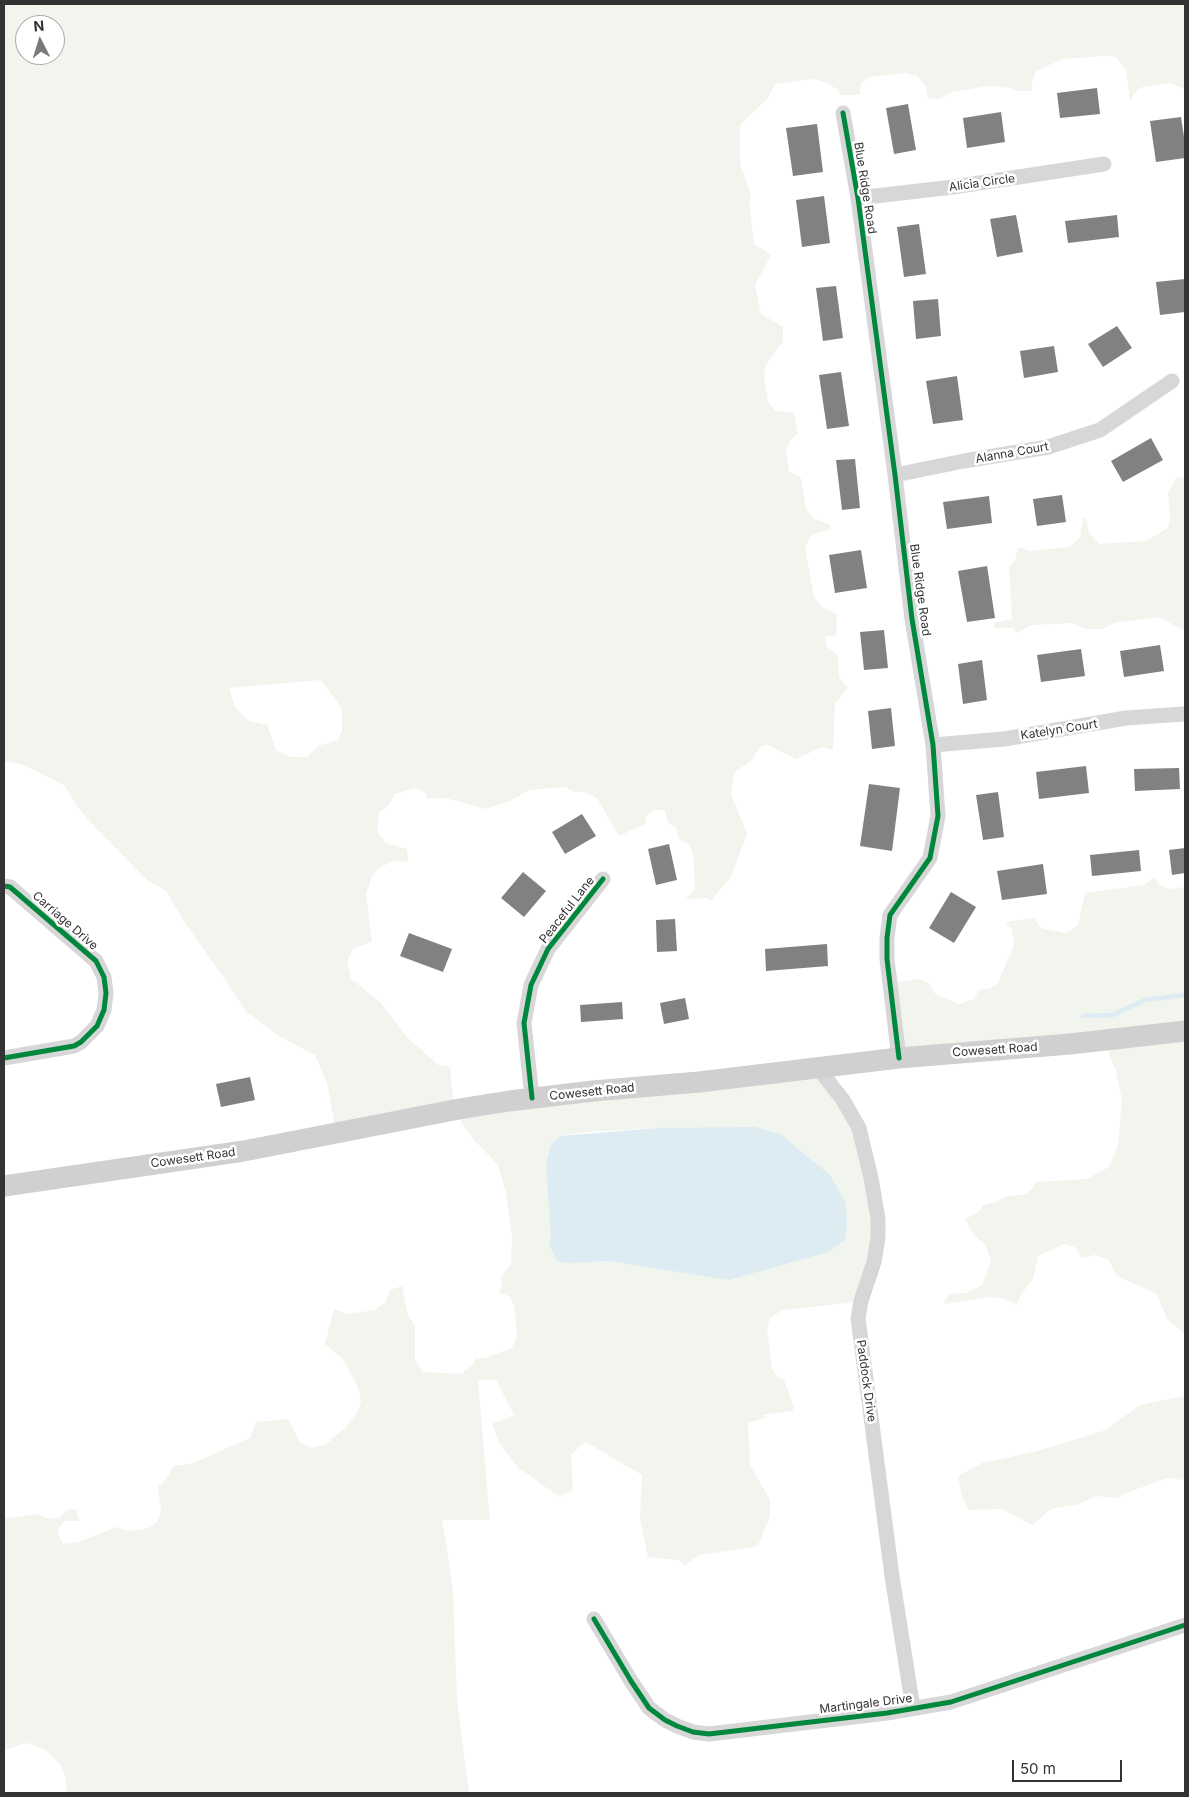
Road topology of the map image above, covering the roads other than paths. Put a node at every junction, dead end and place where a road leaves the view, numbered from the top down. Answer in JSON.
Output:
{"nodes":[{"id":1,"x":843,"y":113,"type":"dead end"},
{"id":2,"x":1104,"y":164,"type":"dead end"},
{"id":3,"x":858,"y":198,"type":"junction"},
{"id":4,"x":1172,"y":381,"type":"dead end"},
{"id":5,"x":895,"y":475,"type":"junction"},
{"id":6,"x":1184,"y":714,"type":"dead end"},
{"id":7,"x":933,"y":745,"type":"junction"},
{"id":8,"x":603,"y":879,"type":"dead end"},
{"id":9,"x":4,"y":886,"type":"edge"},
{"id":10,"x":1185,"y":1031,"type":"edge"},
{"id":11,"x":4,"y":1058,"type":"edge"},
{"id":12,"x":898,"y":1058,"type":"junction"},
{"id":13,"x":818,"y":1068,"type":"junction"},
{"id":14,"x":532,"y":1098,"type":"junction"},
{"id":15,"x":4,"y":1186,"type":"edge"},
{"id":16,"x":594,"y":1619,"type":"dead end"},
{"id":17,"x":1185,"y":1625,"type":"edge"},
{"id":18,"x":913,"y":1708,"type":"junction"}],
"edges":[{"from":1,"to":3,"type":"street","name":"Blue Ridge Road"},
{"from":2,"to":3,"type":"street","name":"Alicia Circle"},
{"from":3,"to":5,"type":"street","name":"Blue Ridge Road"},
{"from":4,"to":5,"type":"street","name":"Alanna Court"},
{"from":5,"to":7,"type":"street","name":"Blue Ridge Road"},
{"from":6,"to":7,"type":"street","name":"Katelyn Court"},
{"from":7,"to":12,"type":"street","name":"Blue Ridge Road"},
{"from":8,"to":14,"type":"street","name":"Peaceful Lane"},
{"from":9,"to":11,"type":"street","name":"Carriage Drive"},
{"from":10,"to":12,"type":"main road","name":"Cowesett Road"},
{"from":12,"to":13,"type":"main road","name":"Cowesett Road"},
{"from":13,"to":14,"type":"main road","name":"Cowesett Road"},
{"from":13,"to":18,"type":"street","name":"Paddock Drive"},
{"from":14,"to":15,"type":"main road","name":"Cowesett Road"},
{"from":16,"to":18,"type":"street","name":"Martingale Drive"},
{"from":17,"to":18,"type":"street","name":"Martingale Drive"}]}
